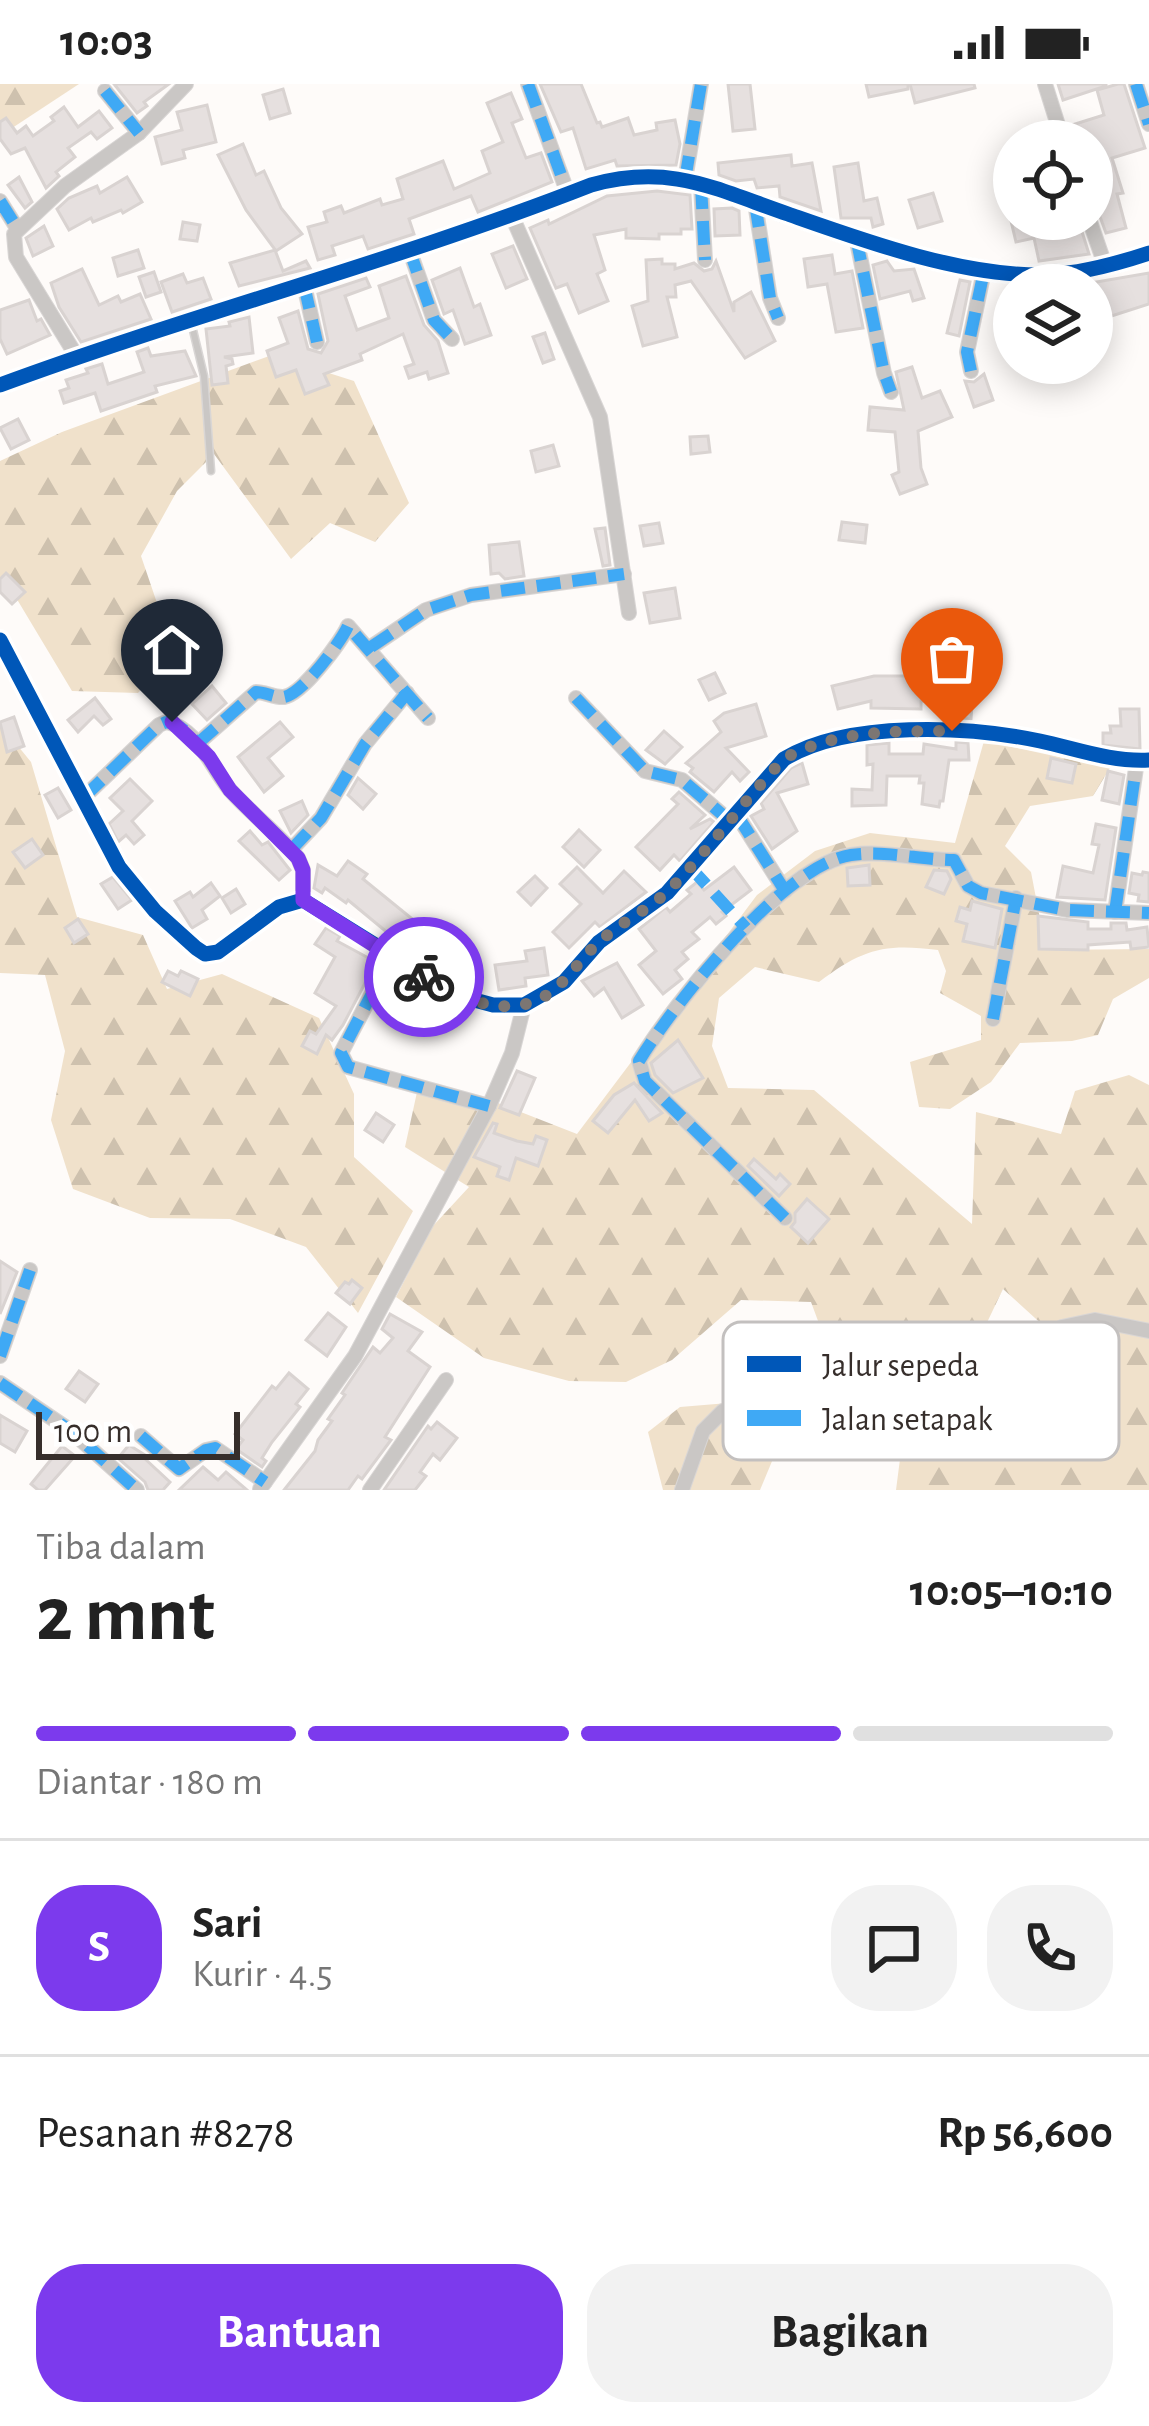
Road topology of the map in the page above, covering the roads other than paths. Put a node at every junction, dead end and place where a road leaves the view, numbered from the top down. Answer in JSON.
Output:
{"nodes":[{"id":1,"x":187,"y":84,"type":"edge"},
{"id":2,"x":528,"y":84,"type":"edge"},
{"id":3,"x":701,"y":84,"type":"edge"},
{"id":4,"x":1045,"y":84,"type":"edge"},
{"id":5,"x":1136,"y":84,"type":"edge"},
{"id":6,"x":105,"y":91,"type":"dead end"},
{"id":7,"x":1056,"y":120,"type":"edge"},
{"id":8,"x":1149,"y":124,"type":"edge"},
{"id":9,"x":139,"y":134,"type":"junction"},
{"id":10,"x":693,"y":183,"type":"junction"},
{"id":11,"x":568,"y":194,"type":"junction"},
{"id":12,"x":0,"y":200,"type":"edge"},
{"id":13,"x":755,"y":203,"type":"junction"},
{"id":14,"x":511,"y":214,"type":"junction"},
{"id":15,"x":17,"y":228,"type":"junction"},
{"id":16,"x":856,"y":237,"type":"junction"},
{"id":17,"x":409,"y":249,"type":"junction"},
{"id":18,"x":1149,"y":254,"type":"edge"},
{"id":19,"x":705,"y":260,"type":"dead end"},
{"id":20,"x":1109,"y":264,"type":"edge"},
{"id":21,"x":984,"y":271,"type":"junction"},
{"id":22,"x":993,"y":272,"type":"edge"},
{"id":23,"x":304,"y":285,"type":"junction"},
{"id":24,"x":778,"y":318,"type":"dead end"},
{"id":25,"x":191,"y":323,"type":"junction"},
{"id":26,"x":452,"y":339,"type":"dead end"},
{"id":27,"x":317,"y":342,"type":"dead end"},
{"id":28,"x":76,"y":357,"type":"junction"},
{"id":29,"x":971,"y":371,"type":"dead end"},
{"id":30,"x":0,"y":385,"type":"edge"},
{"id":31,"x":891,"y":392,"type":"dead end"},
{"id":32,"x":211,"y":471,"type":"dead end"},
{"id":33,"x":624,"y":574,"type":"junction"},
{"id":34,"x":629,"y":614,"type":"dead end"},
{"id":35,"x":0,"y":640,"type":"edge"},
{"id":36,"x":370,"y":647,"type":"junction"},
{"id":37,"x":407,"y":693,"type":"junction"},
{"id":38,"x":576,"y":698,"type":"dead end"},
{"id":39,"x":428,"y":718,"type":"dead end"},
{"id":40,"x":197,"y":744,"type":"junction"},
{"id":41,"x":1143,"y":760,"type":"edge"},
{"id":42,"x":84,"y":796,"type":"junction"},
{"id":43,"x":734,"y":818,"type":"junction"},
{"id":44,"x":292,"y":850,"type":"junction"},
{"id":45,"x":785,"y":891,"type":"junction"},
{"id":46,"x":1016,"y":898,"type":"junction"},
{"id":47,"x":303,"y":900,"type":"junction"},
{"id":48,"x":1115,"y":912,"type":"junction"},
{"id":49,"x":1149,"y":913,"type":"edge"},
{"id":50,"x":392,"y":955,"type":"junction"},
{"id":51,"x":524,"y":1005,"type":"junction"},
{"id":52,"x":993,"y":1019,"type":"dead end"},
{"id":53,"x":489,"y":1106,"type":"junction"},
{"id":54,"x":785,"y":1218,"type":"dead end"},
{"id":55,"x":30,"y":1270,"type":"dead end"},
{"id":56,"x":1119,"y":1325,"type":"edge"},
{"id":57,"x":1149,"y":1331,"type":"edge"},
{"id":58,"x":0,"y":1359,"type":"edge"},
{"id":59,"x":446,"y":1380,"type":"dead end"},
{"id":60,"x":0,"y":1381,"type":"edge"},
{"id":61,"x":723,"y":1411,"type":"edge"},
{"id":62,"x":141,"y":1436,"type":"dead end"},
{"id":63,"x":261,"y":1488,"type":"edge"},
{"id":64,"x":137,"y":1490,"type":"edge"},
{"id":65,"x":370,"y":1490,"type":"edge"},
{"id":66,"x":682,"y":1490,"type":"edge"}],
"edges":[{"from":1,"to":9,"type":"street"},
{"from":2,"to":11,"type":"street"},
{"from":3,"to":10,"type":"street"},
{"from":4,"to":7,"type":"street"},
{"from":5,"to":8,"type":"street"},
{"from":6,"to":9,"type":"street"},
{"from":9,"to":15,"type":"street"},
{"from":10,"to":11,"type":"street"},
{"from":10,"to":13,"type":"street"},
{"from":10,"to":19,"type":"street"},
{"from":11,"to":14,"type":"street"},
{"from":12,"to":15,"type":"street"},
{"from":13,"to":16,"type":"street"},
{"from":13,"to":24,"type":"street"},
{"from":14,"to":17,"type":"street"},
{"from":14,"to":33,"type":"street"},
{"from":15,"to":28,"type":"street"},
{"from":16,"to":21,"type":"street"},
{"from":16,"to":31,"type":"street"},
{"from":17,"to":23,"type":"street"},
{"from":17,"to":26,"type":"street"},
{"from":18,"to":20,"type":"street"},
{"from":21,"to":22,"type":"street"},
{"from":21,"to":29,"type":"street"},
{"from":23,"to":25,"type":"street"},
{"from":23,"to":27,"type":"street"},
{"from":25,"to":28,"type":"street"},
{"from":25,"to":32,"type":"lane"},
{"from":28,"to":30,"type":"street"},
{"from":33,"to":34,"type":"street"},
{"from":33,"to":36,"type":"street"},
{"from":35,"to":42,"type":"street"},
{"from":36,"to":37,"type":"street"},
{"from":36,"to":40,"type":"street"},
{"from":37,"to":39,"type":"street"},
{"from":37,"to":44,"type":"street"},
{"from":38,"to":43,"type":"street"},
{"from":40,"to":42,"type":"street"},
{"from":40,"to":44,"type":"street"},
{"from":41,"to":43,"type":"street"},
{"from":41,"to":48,"type":"street"},
{"from":42,"to":47,"type":"street"},
{"from":43,"to":45,"type":"street"},
{"from":43,"to":51,"type":"street"},
{"from":44,"to":47,"type":"street"},
{"from":45,"to":46,"type":"street"},
{"from":45,"to":54,"type":"street"},
{"from":46,"to":48,"type":"street"},
{"from":46,"to":52,"type":"street"},
{"from":47,"to":50,"type":"street"},
{"from":48,"to":49,"type":"street"},
{"from":50,"to":51,"type":"street"},
{"from":50,"to":53,"type":"street"},
{"from":51,"to":53,"type":"street"},
{"from":53,"to":63,"type":"street"},
{"from":55,"to":58,"type":"street"},
{"from":56,"to":57,"type":"street"},
{"from":58,"to":60,"type":"street"},
{"from":59,"to":65,"type":"street"},
{"from":60,"to":64,"type":"street"},
{"from":61,"to":66,"type":"street"},
{"from":62,"to":63,"type":"street"}]}
